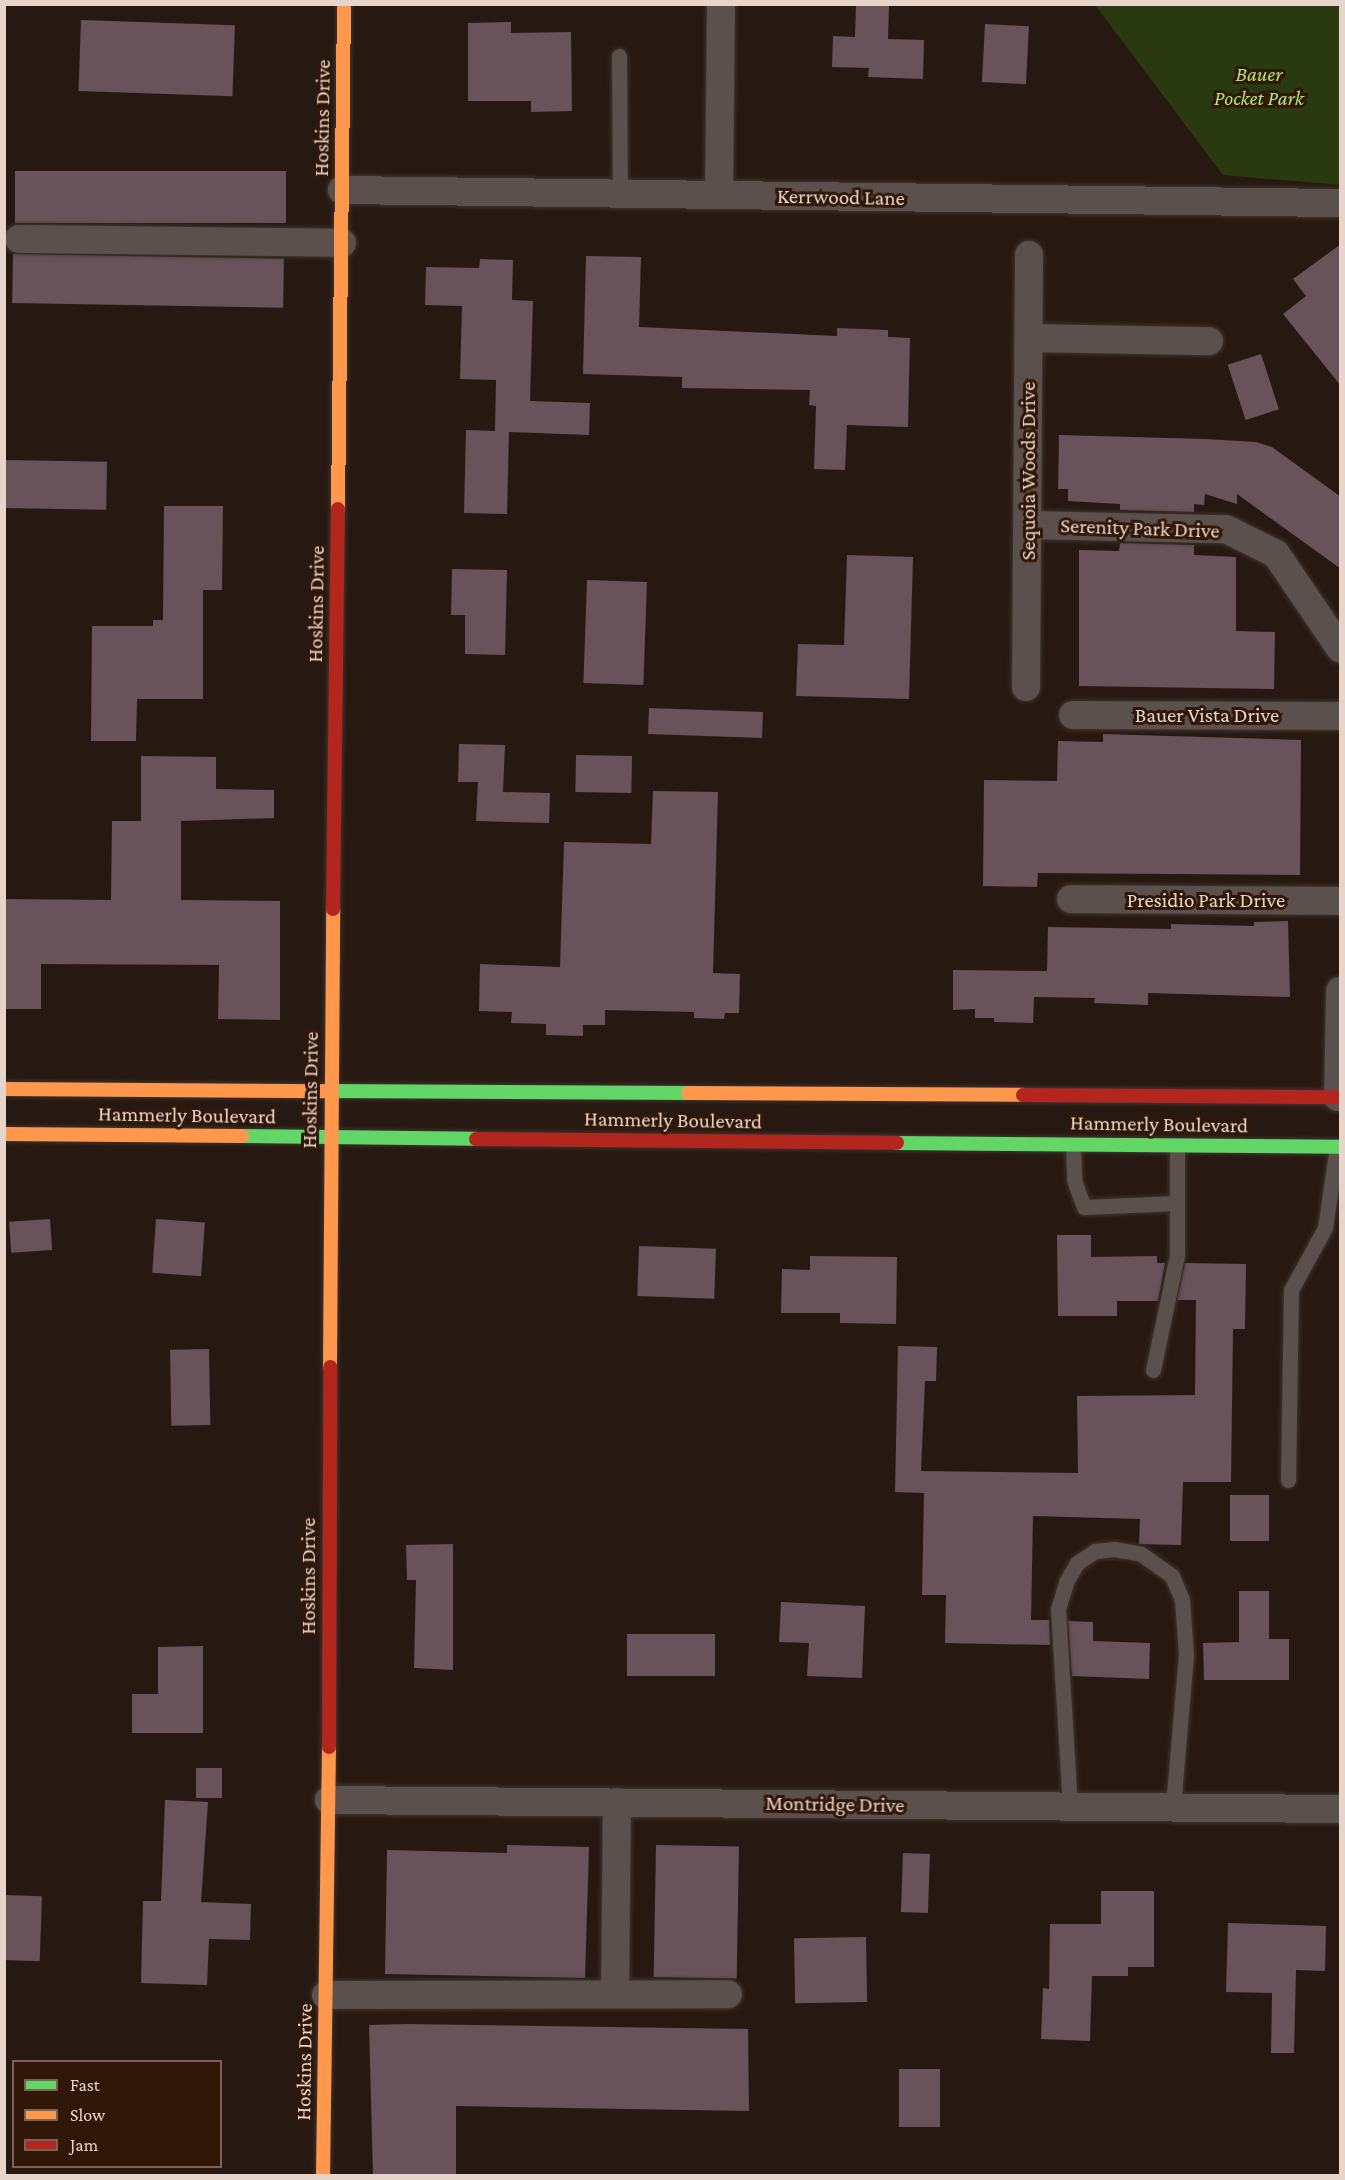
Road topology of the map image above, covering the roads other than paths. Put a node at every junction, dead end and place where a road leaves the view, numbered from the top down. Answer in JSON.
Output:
{"nodes":[{"id":1,"x":344,"y":4,"type":"edge"},
{"id":2,"x":721,"y":4,"type":"edge"},
{"id":3,"x":619,"y":56,"type":"dead end"},
{"id":4,"x":342,"y":190,"type":"junction"},
{"id":5,"x":620,"y":194,"type":"junction"},
{"id":6,"x":719,"y":195,"type":"junction"},
{"id":7,"x":1341,"y":203,"type":"edge"},
{"id":8,"x":19,"y":239,"type":"dead end"},
{"id":9,"x":342,"y":243,"type":"junction"},
{"id":10,"x":1029,"y":255,"type":"dead end"},
{"id":11,"x":1029,"y":338,"type":"junction"},
{"id":12,"x":1209,"y":341,"type":"dead end"},
{"id":13,"x":1028,"y":525,"type":"junction"},
{"id":14,"x":1341,"y":648,"type":"edge"},
{"id":15,"x":1026,"y":687,"type":"dead end"},
{"id":16,"x":1072,"y":715,"type":"dead end"},
{"id":17,"x":1341,"y":716,"type":"edge"},
{"id":18,"x":1071,"y":899,"type":"dead end"},
{"id":19,"x":1341,"y":901,"type":"edge"},
{"id":20,"x":1341,"y":990,"type":"edge"},
{"id":21,"x":330,"y":1088,"type":"junction"},
{"id":22,"x":4,"y":1089,"type":"edge"},
{"id":23,"x":924,"y":1093,"type":"junction"},
{"id":24,"x":1338,"y":1109,"type":"edge"},
{"id":25,"x":4,"y":1134,"type":"edge"},
{"id":26,"x":330,"y":1138,"type":"junction"},
{"id":27,"x":922,"y":1143,"type":"junction"},
{"id":28,"x":1073,"y":1144,"type":"junction"},
{"id":29,"x":1177,"y":1146,"type":"junction"},
{"id":30,"x":1339,"y":1147,"type":"edge"},
{"id":31,"x":1177,"y":1203,"type":"junction"},
{"id":32,"x":1154,"y":1370,"type":"dead end"},
{"id":33,"x":1288,"y":1480,"type":"dead end"},
{"id":34,"x":329,"y":1800,"type":"junction"},
{"id":35,"x":617,"y":1802,"type":"junction"},
{"id":36,"x":1070,"y":1806,"type":"junction"},
{"id":37,"x":1173,"y":1807,"type":"junction"},
{"id":38,"x":1341,"y":1809,"type":"edge"},
{"id":39,"x":615,"y":1994,"type":"junction"},
{"id":40,"x":728,"y":1994,"type":"dead end"},
{"id":41,"x":326,"y":1995,"type":"junction"},
{"id":42,"x":323,"y":2175,"type":"edge"}],
"edges":[{"from":1,"to":4,"type":"main road","name":"Hoskins Drive"},
{"from":2,"to":6,"type":"street"},
{"from":3,"to":5,"type":"lane"},
{"from":4,"to":5,"type":"street","name":"Kerrwood Lane"},
{"from":4,"to":9,"type":"main road","name":"Hoskins Drive"},
{"from":5,"to":6,"type":"street","name":"Kerrwood Lane"},
{"from":6,"to":7,"type":"street","name":"Kerrwood Lane"},
{"from":8,"to":9,"type":"street"},
{"from":9,"to":21,"type":"main road","name":"Hoskins Drive"},
{"from":10,"to":11,"type":"street","name":"Sequoia Woods Drive"},
{"from":11,"to":12,"type":"street"},
{"from":11,"to":13,"type":"street","name":"Sequoia Woods Drive"},
{"from":13,"to":14,"type":"street","name":"Serenity Park Drive"},
{"from":13,"to":15,"type":"street","name":"Sequoia Woods Drive"},
{"from":16,"to":17,"type":"street","name":"Bauer Vista Drive"},
{"from":18,"to":19,"type":"street","name":"Presidio Park Drive"},
{"from":20,"to":24,"type":"street"},
{"from":21,"to":22,"type":"main road","name":"Hammerly Boulevard"},
{"from":21,"to":23,"type":"main road","name":"Hammerly Boulevard"},
{"from":21,"to":26,"type":"main road","name":"Hoskins Drive"},
{"from":23,"to":24,"type":"main road","name":"Hammerly Boulevard"},
{"from":23,"to":27,"type":"main road"},
{"from":24,"to":30,"type":"main road"},
{"from":25,"to":26,"type":"main road","name":"Hammerly Boulevard"},
{"from":26,"to":27,"type":"main road","name":"Hammerly Boulevard"},
{"from":26,"to":34,"type":"main road","name":"Hoskins Drive"},
{"from":27,"to":28,"type":"main road","name":"Hammerly Boulevard"},
{"from":28,"to":29,"type":"main road","name":"Hammerly Boulevard"},
{"from":28,"to":31,"type":"lane"},
{"from":29,"to":30,"type":"main road","name":"Hammerly Boulevard"},
{"from":29,"to":31,"type":"lane"},
{"from":30,"to":33,"type":"lane"},
{"from":31,"to":32,"type":"lane"},
{"from":34,"to":35,"type":"street","name":"Montridge Drive"},
{"from":34,"to":41,"type":"main road","name":"Hoskins Drive"},
{"from":35,"to":36,"type":"street","name":"Montridge Drive"},
{"from":35,"to":39,"type":"street"},
{"from":36,"to":37,"type":"street","name":"Montridge Drive"},
{"from":36,"to":37,"type":"lane"},
{"from":37,"to":38,"type":"street","name":"Montridge Drive"},
{"from":39,"to":40,"type":"street"},
{"from":39,"to":41,"type":"street"},
{"from":41,"to":42,"type":"main road","name":"Hoskins Drive"}]}
